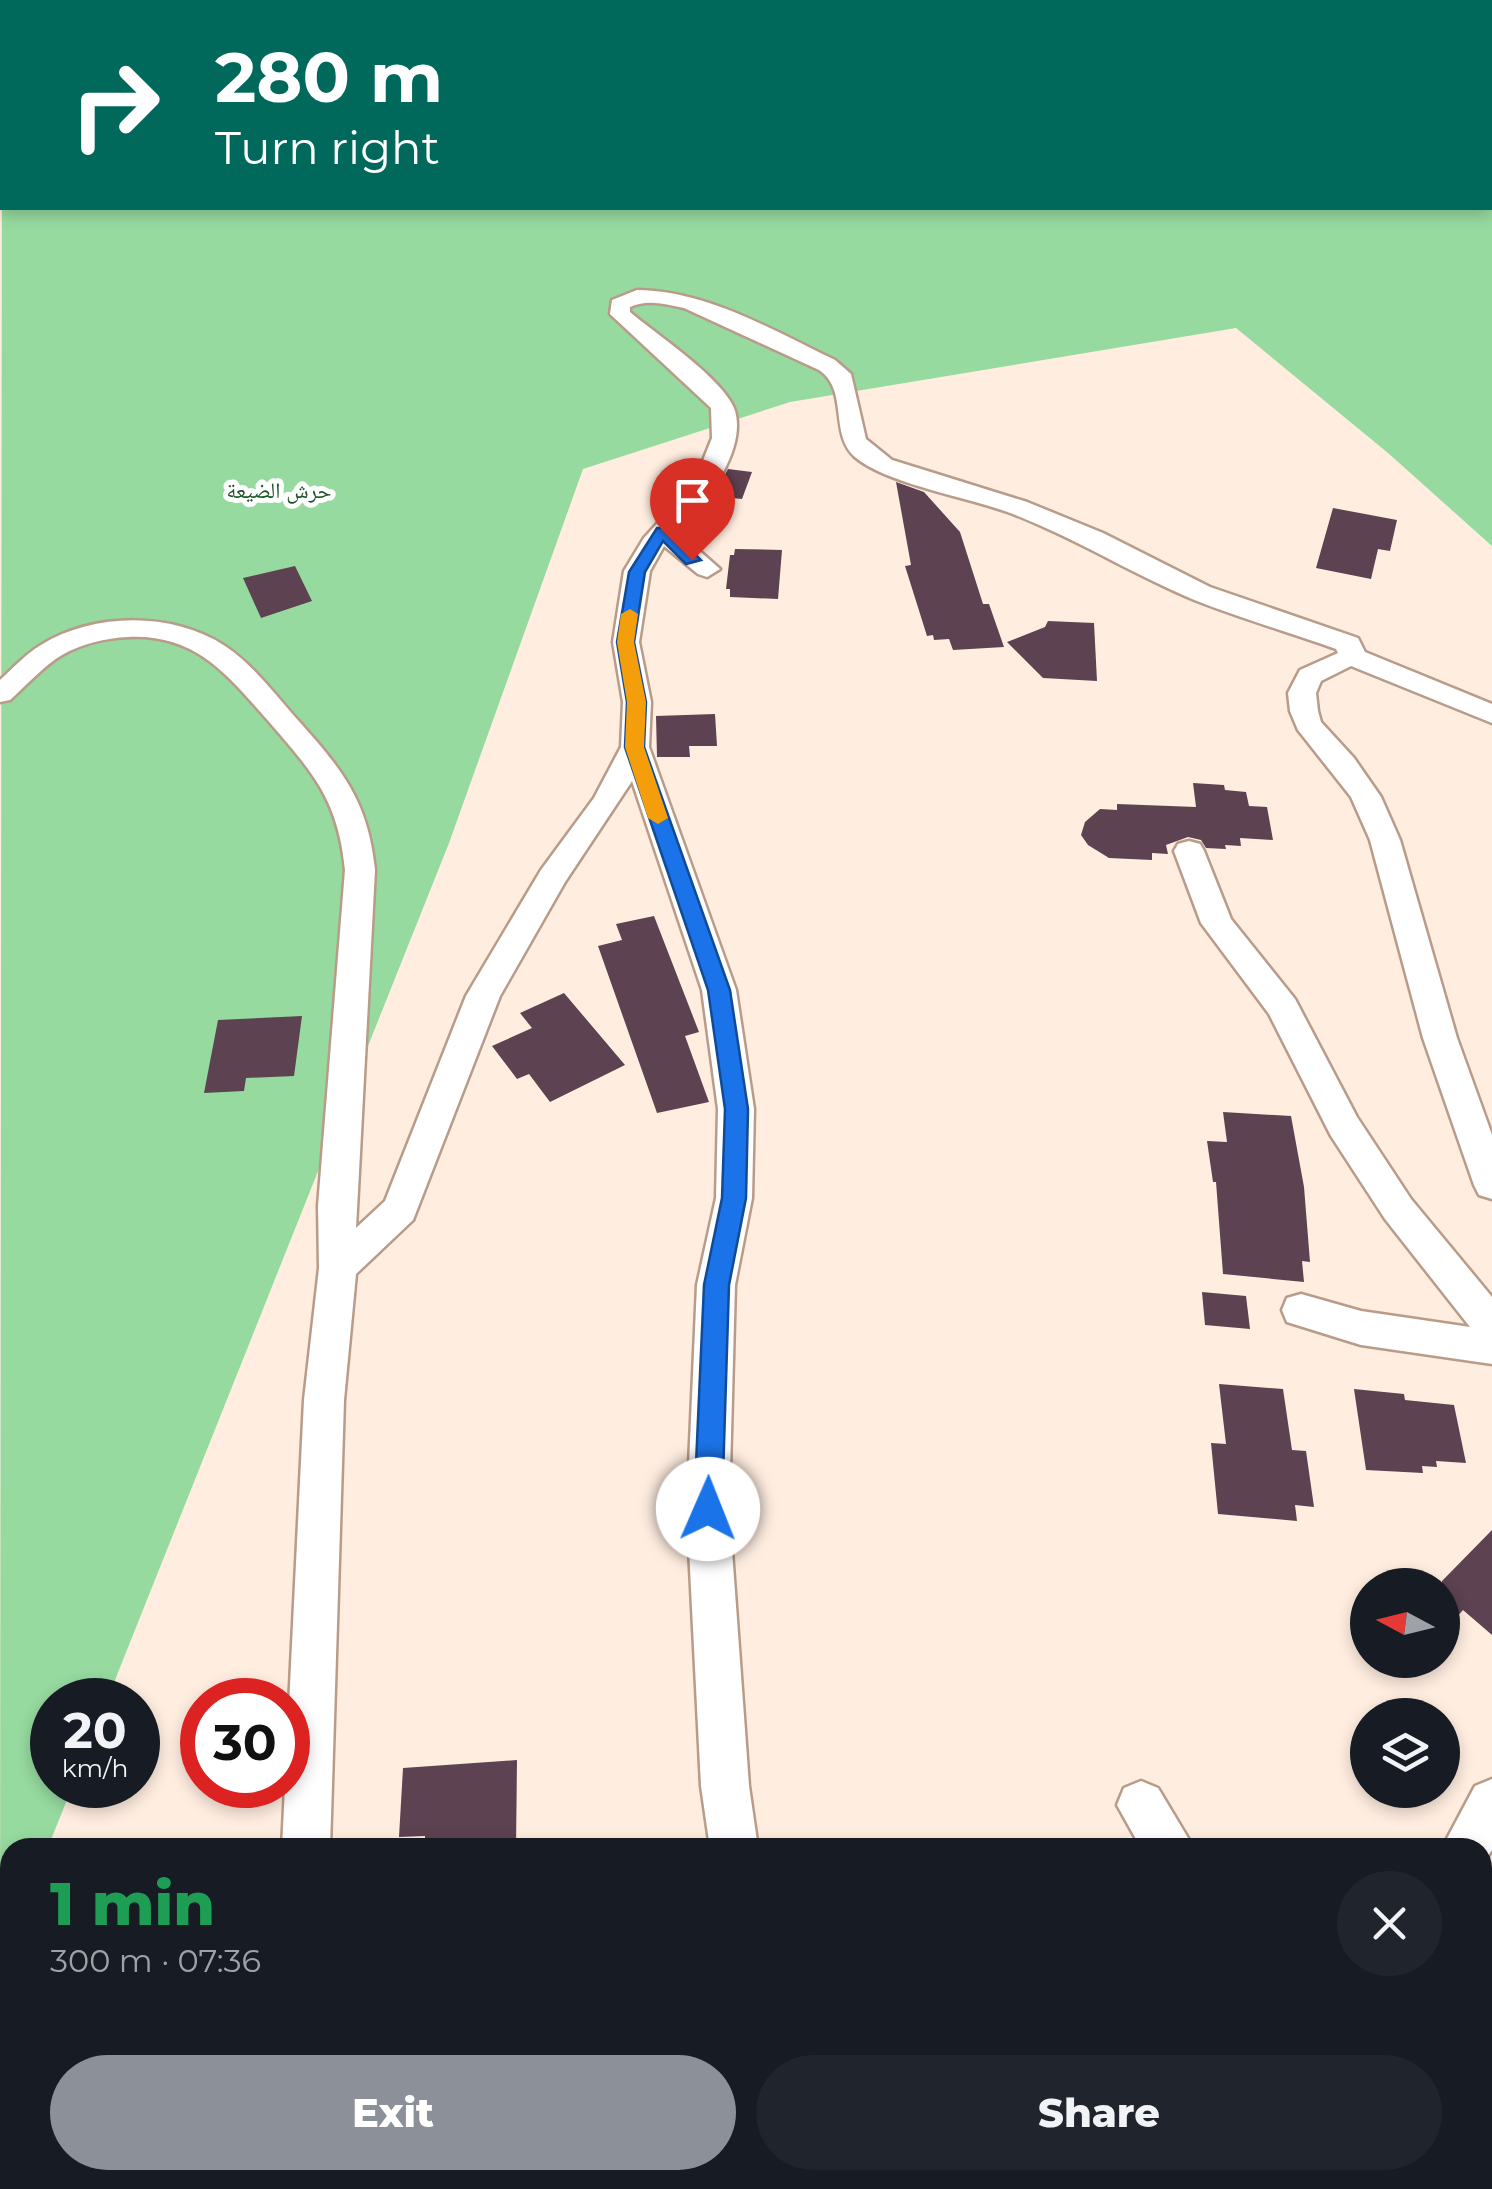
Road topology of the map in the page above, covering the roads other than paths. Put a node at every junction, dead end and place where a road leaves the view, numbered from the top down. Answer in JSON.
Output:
{"nodes":[{"id":1,"x":663,"y":532,"type":"junction"},
{"id":2,"x":706,"y":570,"type":"dead end"},
{"id":3,"x":1353,"y":658,"type":"junction"},
{"id":4,"x":0,"y":694,"type":"edge"},
{"id":5,"x":1492,"y":714,"type":"edge"},
{"id":6,"x":634,"y":747,"type":"junction"},
{"id":7,"x":1190,"y":851,"type":"dead end"},
{"id":8,"x":1492,"y":1185,"type":"edge"},
{"id":9,"x":338,"y":1268,"type":"junction"},
{"id":10,"x":1301,"y":1310,"type":"dead end"},
{"id":11,"x":1492,"y":1326,"type":"edge"},
{"id":12,"x":1492,"y":1347,"type":"edge"},
{"id":13,"x":1492,"y":1803,"type":"edge"},
{"id":14,"x":1141,"y":1805,"type":"dead end"},
{"id":15,"x":306,"y":1838,"type":"edge"},
{"id":16,"x":733,"y":1838,"type":"edge"},
{"id":17,"x":1163,"y":1838,"type":"edge"},
{"id":18,"x":1472,"y":1838,"type":"edge"}],
"edges":[{"from":1,"to":2,"type":"street"},
{"from":1,"to":3,"type":"street"},
{"from":1,"to":6,"type":"street"},
{"from":3,"to":5,"type":"street"},
{"from":3,"to":8,"type":"street"},
{"from":4,"to":9,"type":"street"},
{"from":6,"to":9,"type":"street"},
{"from":6,"to":16,"type":"street"},
{"from":7,"to":11,"type":"street"},
{"from":9,"to":15,"type":"street"},
{"from":10,"to":12,"type":"street"},
{"from":13,"to":18,"type":"street"},
{"from":14,"to":17,"type":"street"}]}
